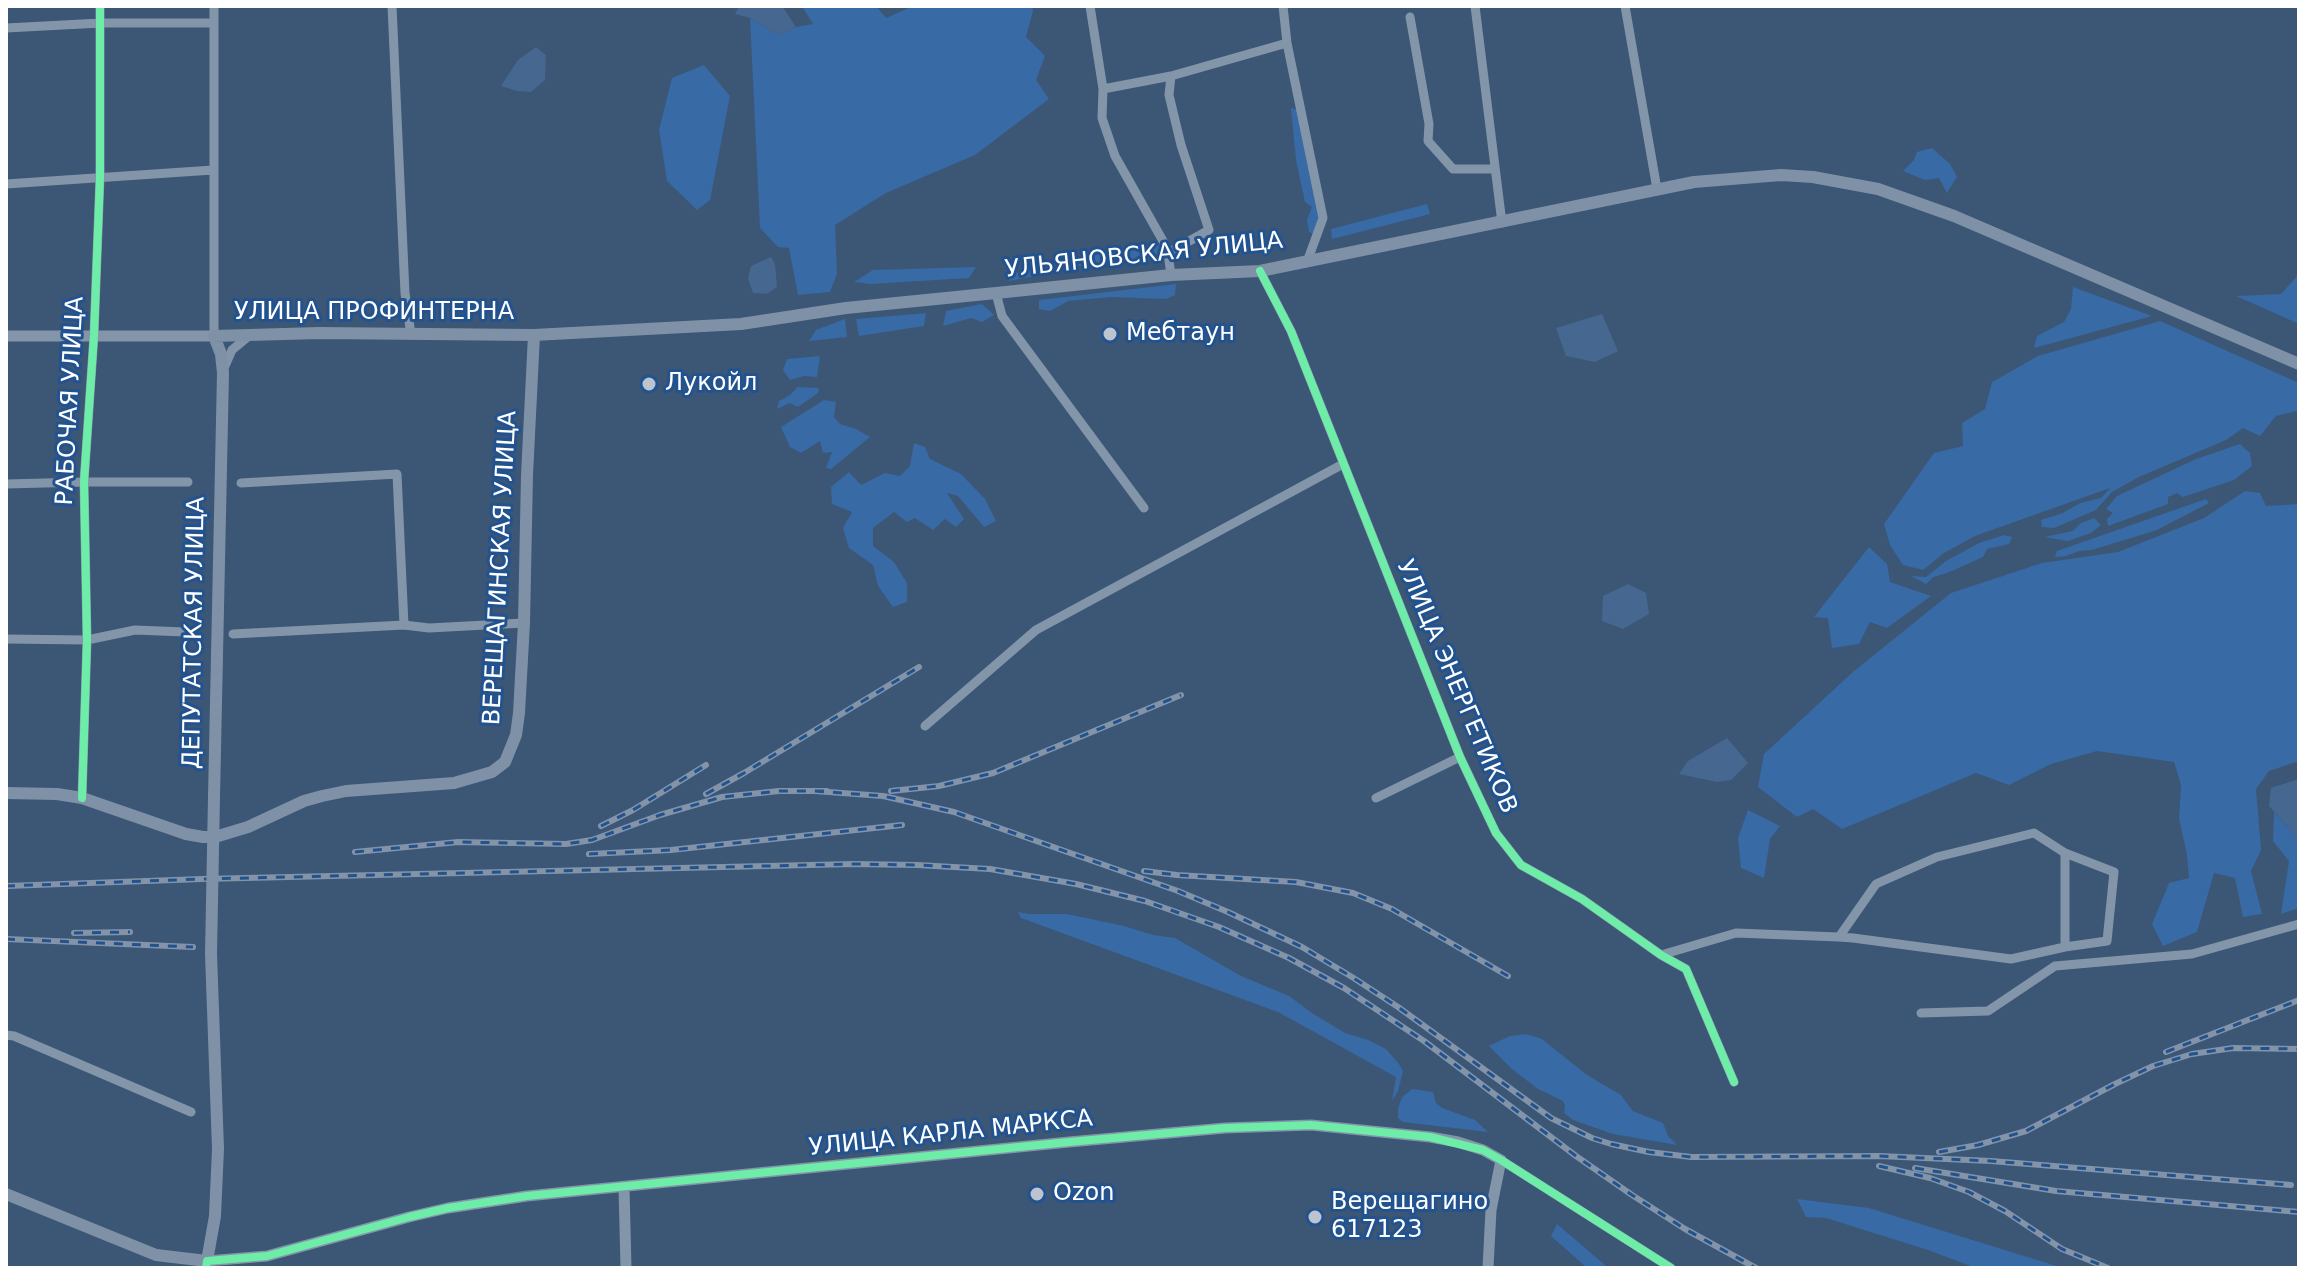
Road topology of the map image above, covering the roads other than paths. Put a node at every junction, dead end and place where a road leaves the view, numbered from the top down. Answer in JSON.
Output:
{"nodes":[{"id":1,"x":100,"y":6,"type":"edge"},
{"id":2,"x":214,"y":6,"type":"edge"},
{"id":3,"x":392,"y":6,"type":"edge"},
{"id":4,"x":1090,"y":6,"type":"edge"},
{"id":5,"x":1283,"y":6,"type":"edge"},
{"id":6,"x":1475,"y":6,"type":"edge"},
{"id":7,"x":1625,"y":6,"type":"edge"},
{"id":8,"x":1410,"y":17,"type":"dead end"},
{"id":9,"x":101,"y":23,"type":"junction"},
{"id":10,"x":214,"y":23,"type":"junction"},
{"id":11,"x":6,"y":28,"type":"edge"},
{"id":12,"x":1287,"y":43,"type":"junction"},
{"id":13,"x":1171,"y":76,"type":"junction"},
{"id":14,"x":1103,"y":89,"type":"junction"},
{"id":15,"x":1494,"y":169,"type":"junction"},
{"id":16,"x":213,"y":170,"type":"junction"},
{"id":17,"x":100,"y":177,"type":"junction"},
{"id":18,"x":6,"y":184,"type":"edge"},
{"id":19,"x":1657,"y":189,"type":"junction"},
{"id":20,"x":1502,"y":223,"type":"junction"},
{"id":21,"x":1168,"y":253,"type":"junction"},
{"id":22,"x":1307,"y":262,"type":"junction"},
{"id":23,"x":1260,"y":271,"type":"junction"},
{"id":24,"x":1171,"y":275,"type":"junction"},
{"id":25,"x":996,"y":293,"type":"junction"},
{"id":26,"x":251,"y":334,"type":"junction"},
{"id":27,"x":94,"y":335,"type":"junction"},
{"id":28,"x":411,"y":335,"type":"junction"},
{"id":29,"x":534,"y":335,"type":"junction"},
{"id":30,"x":6,"y":336,"type":"edge"},
{"id":31,"x":214,"y":336,"type":"junction"},
{"id":32,"x":2299,"y":364,"type":"edge"},
{"id":33,"x":223,"y":373,"type":"junction"},
{"id":34,"x":1343,"y":464,"type":"junction"},
{"id":35,"x":84,"y":482,"type":"junction"},
{"id":36,"x":188,"y":482,"type":"dead end"},
{"id":37,"x":241,"y":483,"type":"dead end"},
{"id":38,"x":6,"y":484,"type":"edge"},
{"id":39,"x":1144,"y":508,"type":"dead end"},
{"id":40,"x":524,"y":623,"type":"junction"},
{"id":41,"x":404,"y":625,"type":"junction"},
{"id":42,"x":185,"y":632,"type":"dead end"},
{"id":43,"x":233,"y":634,"type":"dead end"},
{"id":44,"x":6,"y":639,"type":"edge"},
{"id":45,"x":87,"y":640,"type":"junction"},
{"id":46,"x":925,"y":726,"type":"dead end"},
{"id":47,"x":1460,"y":757,"type":"junction"},
{"id":48,"x":6,"y":793,"type":"edge"},
{"id":49,"x":82,"y":798,"type":"junction"},
{"id":50,"x":1376,"y":798,"type":"dead end"},
{"id":51,"x":2065,"y":853,"type":"junction"},
{"id":52,"x":2299,"y":924,"type":"edge"},
{"id":53,"x":1839,"y":937,"type":"junction"},
{"id":54,"x":2065,"y":947,"type":"junction"},
{"id":55,"x":1661,"y":955,"type":"junction"},
{"id":56,"x":1921,"y":1013,"type":"dead end"},
{"id":57,"x":10,"y":1036,"type":"edge"},
{"id":58,"x":1734,"y":1082,"type":"dead end"},
{"id":59,"x":191,"y":1112,"type":"dead end"},
{"id":60,"x":1501,"y":1160,"type":"junction"},
{"id":61,"x":624,"y":1187,"type":"junction"},
{"id":62,"x":6,"y":1194,"type":"edge"},
{"id":63,"x":207,"y":1265,"type":"edge"},
{"id":64,"x":626,"y":1268,"type":"edge"},
{"id":65,"x":1488,"y":1268,"type":"edge"},
{"id":66,"x":1671,"y":1268,"type":"edge"}],
"edges":[{"from":1,"to":9,"type":"street","name":"РАБОЧАЯ УЛИЦА"},
{"from":2,"to":10,"type":"street","name":"ДЕПУТАТСКАЯ УЛИЦА"},
{"from":3,"to":28,"type":"street"},
{"from":4,"to":14,"type":"street"},
{"from":5,"to":12,"type":"street"},
{"from":6,"to":15,"type":"street"},
{"from":7,"to":19,"type":"street"},
{"from":8,"to":15,"type":"street"},
{"from":9,"to":10,"type":"street"},
{"from":9,"to":11,"type":"street"},
{"from":9,"to":17,"type":"street","name":"РАБОЧАЯ УЛИЦА"},
{"from":10,"to":16,"type":"street","name":"ДЕПУТАТСКАЯ УЛИЦА"},
{"from":12,"to":13,"type":"street"},
{"from":12,"to":22,"type":"street"},
{"from":13,"to":14,"type":"street"},
{"from":13,"to":21,"type":"street"},
{"from":14,"to":21,"type":"street"},
{"from":15,"to":20,"type":"street"},
{"from":16,"to":17,"type":"street"},
{"from":16,"to":31,"type":"street","name":"ДЕПУТАТСКАЯ УЛИЦА"},
{"from":17,"to":18,"type":"street"},
{"from":17,"to":27,"type":"street","name":"РАБОЧАЯ УЛИЦА"},
{"from":19,"to":20,"type":"main road","name":"УЛЬЯНОВСКАЯ УЛИЦА"},
{"from":19,"to":32,"type":"main road","name":"УЛЬЯНОВСКАЯ УЛИЦА"},
{"from":20,"to":22,"type":"main road","name":"УЛЬЯНОВСКАЯ УЛИЦА"},
{"from":21,"to":24,"type":"street"},
{"from":22,"to":23,"type":"main road","name":"УЛЬЯНОВСКАЯ УЛИЦА"},
{"from":23,"to":24,"type":"main road","name":"УЛЬЯНОВСКАЯ УЛИЦА"},
{"from":23,"to":34,"type":"street","name":"УЛИЦА ЭНЕРГЕТИКОВ"},
{"from":24,"to":25,"type":"main road","name":"УЛЬЯНОВСКАЯ УЛИЦА"},
{"from":25,"to":29,"type":"main road","name":"УЛЬЯНОВСКАЯ УЛИЦА"},
{"from":25,"to":39,"type":"street"},
{"from":26,"to":28,"type":"main road","name":"УЛИЦА ПРОФИНТЕРНА"},
{"from":26,"to":31,"type":"main road","name":"УЛИЦА ПРОФИНТЕРНА"},
{"from":26,"to":33,"type":"street"},
{"from":27,"to":30,"type":"street"},
{"from":27,"to":31,"type":"street"},
{"from":27,"to":35,"type":"street","name":"РАБОЧАЯ УЛИЦА"},
{"from":28,"to":29,"type":"main road","name":"УЛИЦА ПРОФИНТЕРНА"},
{"from":29,"to":40,"type":"main road","name":"ВЕРЕЩАГИНСКАЯ УЛИЦА"},
{"from":31,"to":33,"type":"main road","name":"ДЕПУТАТСКАЯ УЛИЦА"},
{"from":33,"to":63,"type":"main road","name":"ДЕПУТАТСКАЯ УЛИЦА","bridge":true},
{"from":34,"to":46,"type":"street"},
{"from":34,"to":47,"type":"street","name":"УЛИЦА ЭНЕРГЕТИКОВ"},
{"from":35,"to":36,"type":"street"},
{"from":35,"to":38,"type":"street"},
{"from":35,"to":45,"type":"street","name":"РАБОЧАЯ УЛИЦА"},
{"from":37,"to":41,"type":"street"},
{"from":40,"to":41,"type":"street"},
{"from":40,"to":49,"type":"main road","name":"ВЕРЕЩАГИНСКАЯ УЛИЦА"},
{"from":41,"to":43,"type":"street"},
{"from":42,"to":45,"type":"street"},
{"from":44,"to":45,"type":"street"},
{"from":45,"to":49,"type":"street","name":"РАБОЧАЯ УЛИЦА"},
{"from":47,"to":50,"type":"street"},
{"from":47,"to":55,"type":"street","name":"УЛИЦА ЭНЕРГЕТИКОВ"},
{"from":48,"to":49,"type":"main road","name":"ВЕРЕЩАГИНСКАЯ УЛИЦА"},
{"from":51,"to":53,"type":"street"},
{"from":51,"to":54,"type":"street"},
{"from":51,"to":54,"type":"street"},
{"from":52,"to":56,"type":"street"},
{"from":53,"to":54,"type":"street"},
{"from":53,"to":55,"type":"street"},
{"from":55,"to":58,"type":"street","name":"УЛИЦА ЭНЕРГЕТИКОВ"},
{"from":57,"to":59,"type":"street"},
{"from":60,"to":61,"type":"street","name":"УЛИЦА КАРЛА МАРКСА"},
{"from":60,"to":65,"type":"street"},
{"from":60,"to":66,"type":"street","name":"УЛИЦА КАРЛА МАРКСА"},
{"from":61,"to":63,"type":"street","name":"УЛИЦА КАРЛА МАРКСА"},
{"from":61,"to":64,"type":"street"},
{"from":62,"to":63,"type":"main road","name":"УЛИЦА КАРЛА МАРКСА"}]}
